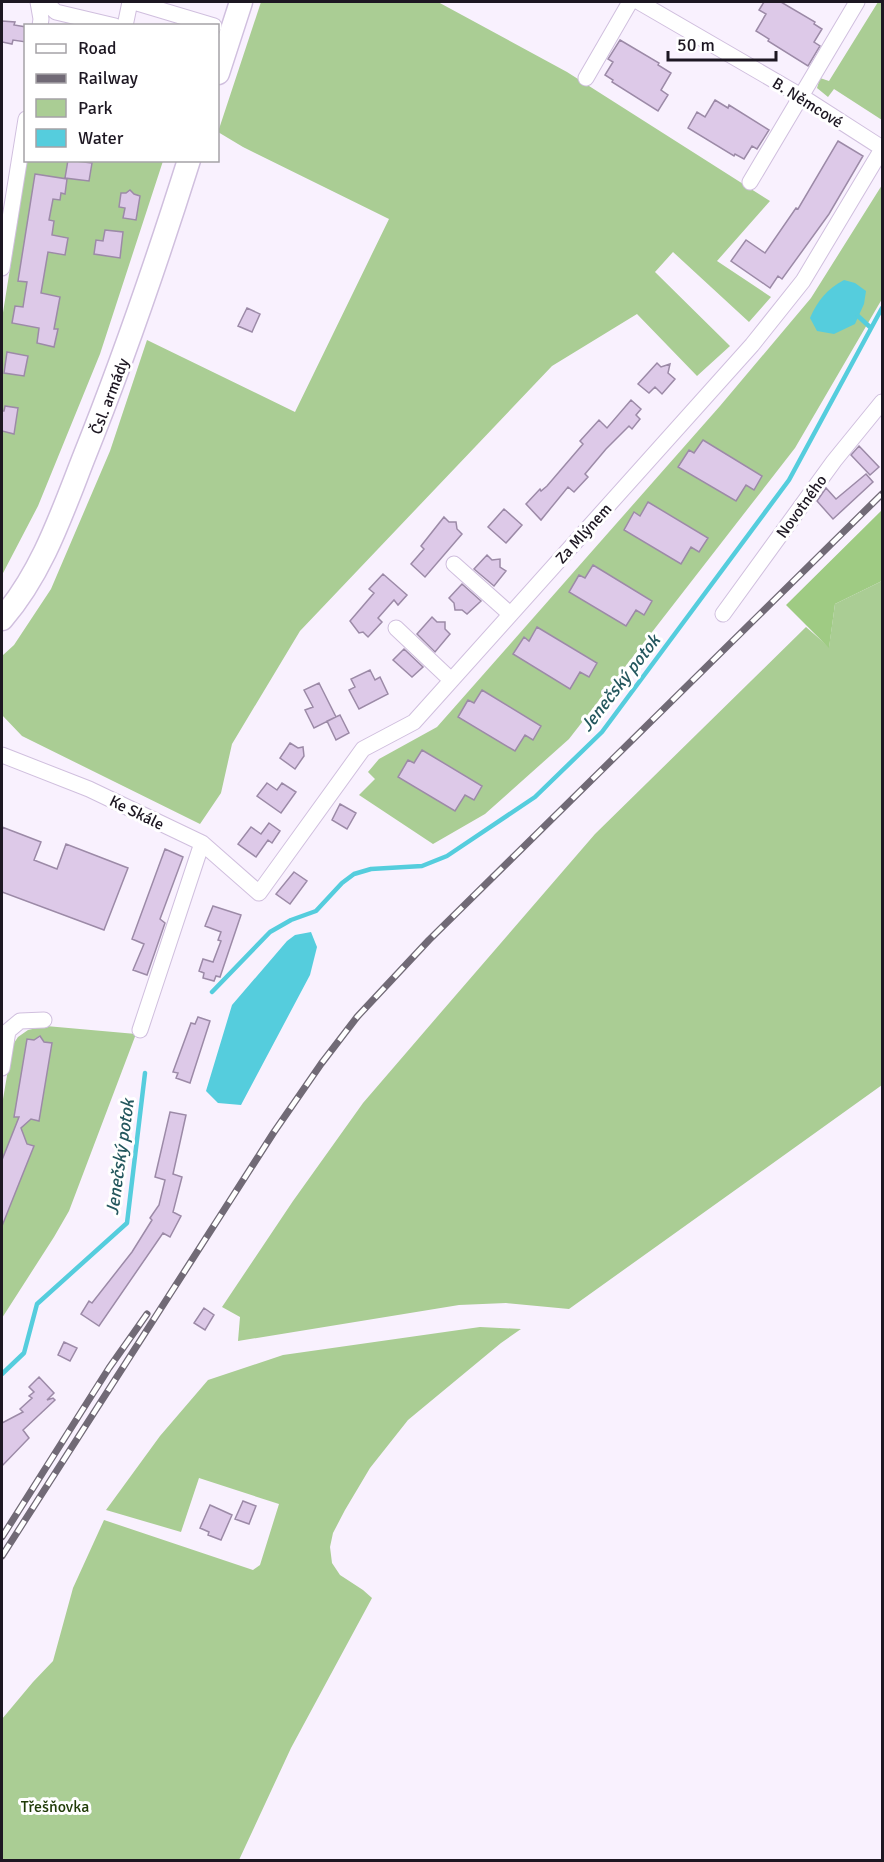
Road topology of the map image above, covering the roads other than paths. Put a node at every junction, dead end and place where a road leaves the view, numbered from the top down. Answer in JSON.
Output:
{"nodes":[{"id":1,"x":38,"y":2,"type":"edge"},
{"id":2,"x":45,"y":2,"type":"edge"},
{"id":3,"x":132,"y":2,"type":"edge"},
{"id":4,"x":241,"y":2,"type":"edge"},
{"id":5,"x":630,"y":2,"type":"edge"},
{"id":6,"x":639,"y":2,"type":"edge"},
{"id":7,"x":857,"y":2,"type":"edge"},
{"id":8,"x":40,"y":24,"type":"edge"},
{"id":9,"x":107,"y":24,"type":"edge"},
{"id":10,"x":126,"y":24,"type":"edge"},
{"id":11,"x":188,"y":24,"type":"edge"},
{"id":12,"x":221,"y":37,"type":"edge"},
{"id":13,"x":219,"y":61,"type":"edge"},
{"id":14,"x":586,"y":78,"type":"dead end"},
{"id":15,"x":801,"y":96,"type":"junction"},
{"id":16,"x":24,"y":131,"type":"edge"},
{"id":17,"x":882,"y":149,"type":"edge"},
{"id":18,"x":188,"y":162,"type":"edge"},
{"id":19,"x":750,"y":182,"type":"dead end"},
{"id":20,"x":2,"y":268,"type":"edge"},
{"id":21,"x":882,"y":402,"type":"edge"},
{"id":22,"x":454,"y":564,"type":"dead end"},
{"id":23,"x":510,"y":614,"type":"junction"},
{"id":24,"x":723,"y":614,"type":"dead end"},
{"id":25,"x":2,"y":619,"type":"edge"},
{"id":26,"x":396,"y":628,"type":"dead end"},
{"id":27,"x":451,"y":680,"type":"junction"},
{"id":28,"x":2,"y":754,"type":"edge"},
{"id":29,"x":202,"y":843,"type":"junction"},
{"id":30,"x":259,"y":893,"type":"joint"},
{"id":31,"x":44,"y":1020,"type":"dead end"},
{"id":32,"x":140,"y":1030,"type":"dead end"},
{"id":33,"x":2,"y":1068,"type":"edge"}],
"edges":[{"from":1,"to":8,"type":"street"},
{"from":2,"to":9,"type":"street"},
{"from":3,"to":10,"type":"street"},
{"from":3,"to":11,"type":"street"},
{"from":4,"to":12,"type":"main road"},
{"from":5,"to":14,"type":"street"},
{"from":6,"to":15,"type":"street","name":"B. Němcové"},
{"from":7,"to":15,"type":"street"},
{"from":12,"to":13,"type":"main road"},
{"from":15,"to":17,"type":"street","name":"B. Němcové"},
{"from":15,"to":19,"type":"street"},
{"from":16,"to":20,"type":"street"},
{"from":17,"to":23,"type":"street","name":"Za Mlýnem"},
{"from":18,"to":25,"type":"main road","name":"Čsl. armády"},
{"from":21,"to":24,"type":"street","name":"Novotného"},
{"from":22,"to":23,"type":"street"},
{"from":23,"to":27,"type":"street","name":"Za Mlýnem"},
{"from":26,"to":27,"type":"street"},
{"from":27,"to":30,"type":"street","name":"Za Mlýnem"},
{"from":28,"to":29,"type":"street","name":"Ke Skále"},
{"from":29,"to":30,"type":"street","name":"Ke Skále"},
{"from":29,"to":32,"type":"street"},
{"from":31,"to":33,"type":"street"}]}
